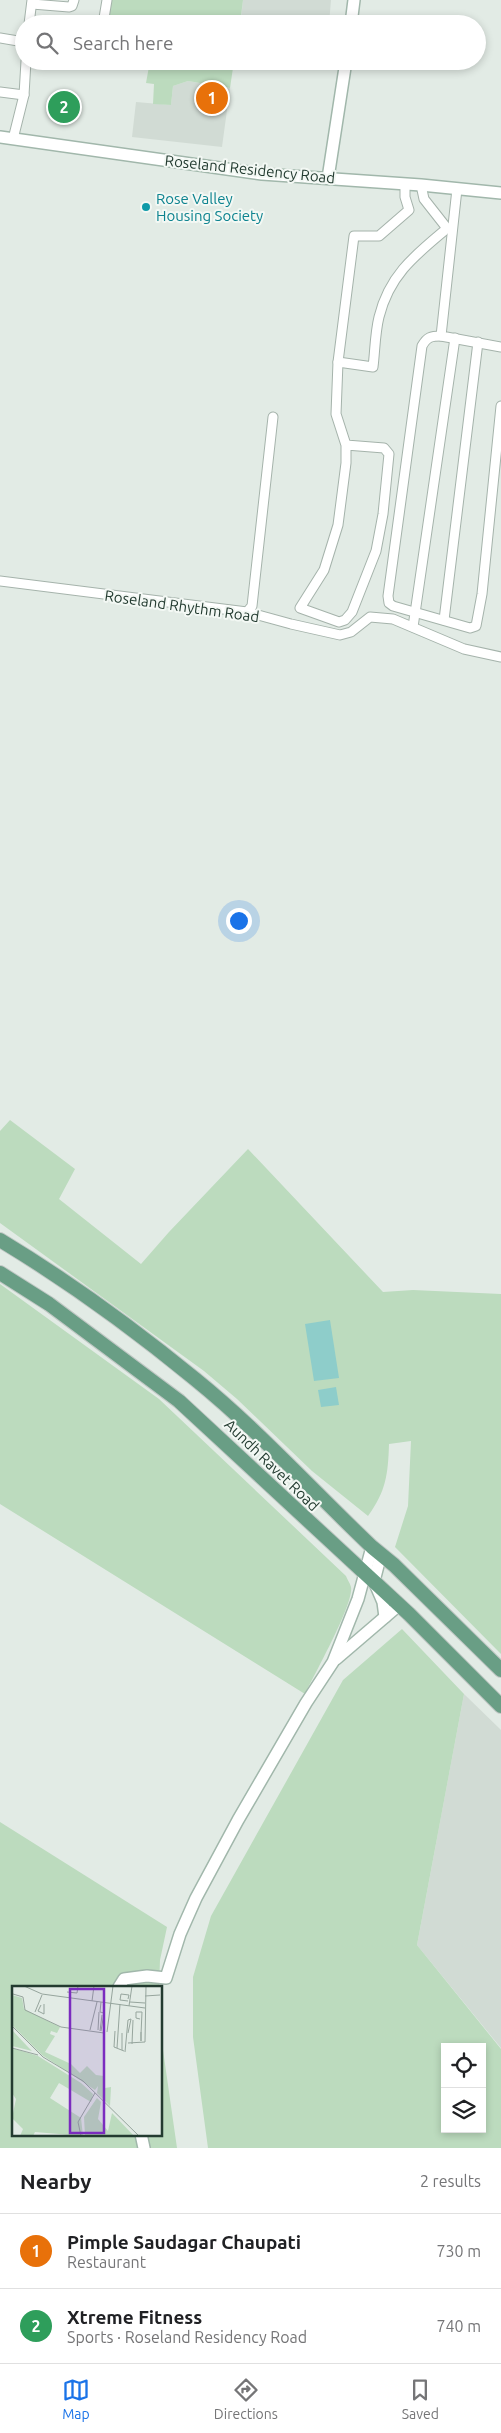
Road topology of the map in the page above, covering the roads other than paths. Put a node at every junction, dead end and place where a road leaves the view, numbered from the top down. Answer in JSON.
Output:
{"nodes":[{"id":1,"x":74,"y":0,"type":"edge"},
{"id":2,"x":106,"y":0,"type":"edge"},
{"id":3,"x":354,"y":0,"type":"edge"},
{"id":4,"x":32,"y":2,"type":"edge"},
{"id":5,"x":30,"y":15,"type":"edge"},
{"id":6,"x":104,"y":15,"type":"edge"},
{"id":7,"x":352,"y":15,"type":"edge"},
{"id":8,"x":0,"y":38,"type":"edge"},
{"id":9,"x":15,"y":40,"type":"edge"},
{"id":10,"x":25,"y":70,"type":"edge"},
{"id":11,"x":345,"y":70,"type":"edge"},
{"id":12,"x":0,"y":92,"type":"edge"},
{"id":13,"x":24,"y":95,"type":"junction"},
{"id":14,"x":0,"y":137,"type":"edge"},
{"id":15,"x":13,"y":139,"type":"junction"},
{"id":16,"x":328,"y":178,"type":"junction"},
{"id":17,"x":405,"y":184,"type":"junction"},
{"id":18,"x":421,"y":185,"type":"junction"},
{"id":19,"x":457,"y":189,"type":"junction"},
{"id":20,"x":501,"y":193,"type":"edge"},
{"id":21,"x":424,"y":199,"type":"junction"},
{"id":22,"x":409,"y":210,"type":"junction"},
{"id":23,"x":440,"y":336,"type":"junction"},
{"id":24,"x":456,"y":338,"type":"junction"},
{"id":25,"x":478,"y":342,"type":"junction"},
{"id":26,"x":501,"y":347,"type":"edge"},
{"id":27,"x":338,"y":362,"type":"junction"},
{"id":28,"x":501,"y":406,"type":"edge"},
{"id":29,"x":273,"y":417,"type":"dead end"},
{"id":30,"x":346,"y":446,"type":"junction"},
{"id":31,"x":0,"y":581,"type":"edge"},
{"id":32,"x":416,"y":611,"type":"junction"},
{"id":33,"x":247,"y":612,"type":"junction"},
{"id":34,"x":444,"y":620,"type":"junction"},
{"id":35,"x":413,"y":627,"type":"junction"},
{"id":36,"x":501,"y":657,"type":"edge"},
{"id":37,"x":0,"y":1240,"type":"edge"},
{"id":38,"x":0,"y":1273,"type":"edge"},
{"id":39,"x":376,"y":1550,"type":"junction"},
{"id":40,"x":369,"y":1577,"type":"junction"},
{"id":41,"x":399,"y":1605,"type":"junction"},
{"id":42,"x":385,"y":1617,"type":"junction"},
{"id":43,"x":333,"y":1662,"type":"junction"},
{"id":44,"x":501,"y":1670,"type":"edge"},
{"id":45,"x":501,"y":1706,"type":"edge"},
{"id":46,"x":120,"y":1986,"type":"edge"}],
"edges":[{"from":1,"to":4,"type":"street"},
{"from":2,"to":6,"type":"street"},
{"from":3,"to":7,"type":"street"},
{"from":4,"to":5,"type":"street"},
{"from":8,"to":9,"type":"street"},
{"from":10,"to":13,"type":"street"},
{"from":11,"to":16,"type":"street"},
{"from":12,"to":13,"type":"street"},
{"from":13,"to":15,"type":"street"},
{"from":14,"to":15,"type":"street","name":"Roseland Residency Road"},
{"from":15,"to":16,"type":"street","name":"Roseland Residency Road"},
{"from":16,"to":17,"type":"street","name":"Roseland Residency Road"},
{"from":17,"to":18,"type":"street","name":"Roseland Residency Road"},
{"from":17,"to":22,"type":"street"},
{"from":18,"to":19,"type":"street","name":"Roseland Residency Road"},
{"from":18,"to":21,"type":"street"},
{"from":19,"to":20,"type":"street","name":"Roseland Residency Road"},
{"from":19,"to":23,"type":"street"},
{"from":21,"to":22,"type":"street"},
{"from":21,"to":27,"type":"street"},
{"from":22,"to":27,"type":"street"},
{"from":23,"to":24,"type":"street"},
{"from":23,"to":32,"type":"street"},
{"from":24,"to":25,"type":"street"},
{"from":24,"to":32,"type":"street"},
{"from":25,"to":26,"type":"street"},
{"from":25,"to":34,"type":"street"},
{"from":27,"to":30,"type":"street"},
{"from":28,"to":34,"type":"street"},
{"from":29,"to":33,"type":"street"},
{"from":30,"to":30,"type":"street"},
{"from":31,"to":33,"type":"street","name":"Roseland Rhythm Road"},
{"from":32,"to":34,"type":"street"},
{"from":32,"to":35,"type":"street"},
{"from":33,"to":35,"type":"street","name":"Roseland Rhythm Road"},
{"from":35,"to":36,"type":"street","name":"Roseland Rhythm Road"},
{"from":37,"to":39,"type":"main road","name":"Aundh Ravet Road"},
{"from":38,"to":40,"type":"main road","name":"Aundh Ravet Road"},
{"from":39,"to":40,"type":"street"},
{"from":39,"to":44,"type":"main road","name":"Aundh Ravet Road"},
{"from":40,"to":41,"type":"main road","name":"Aundh Ravet Road"},
{"from":40,"to":42,"type":"street"},
{"from":40,"to":43,"type":"street"},
{"from":41,"to":42,"type":"street"},
{"from":41,"to":45,"type":"main road","name":"Aundh Ravet Road"},
{"from":42,"to":43,"type":"street"},
{"from":43,"to":46,"type":"street"}]}
